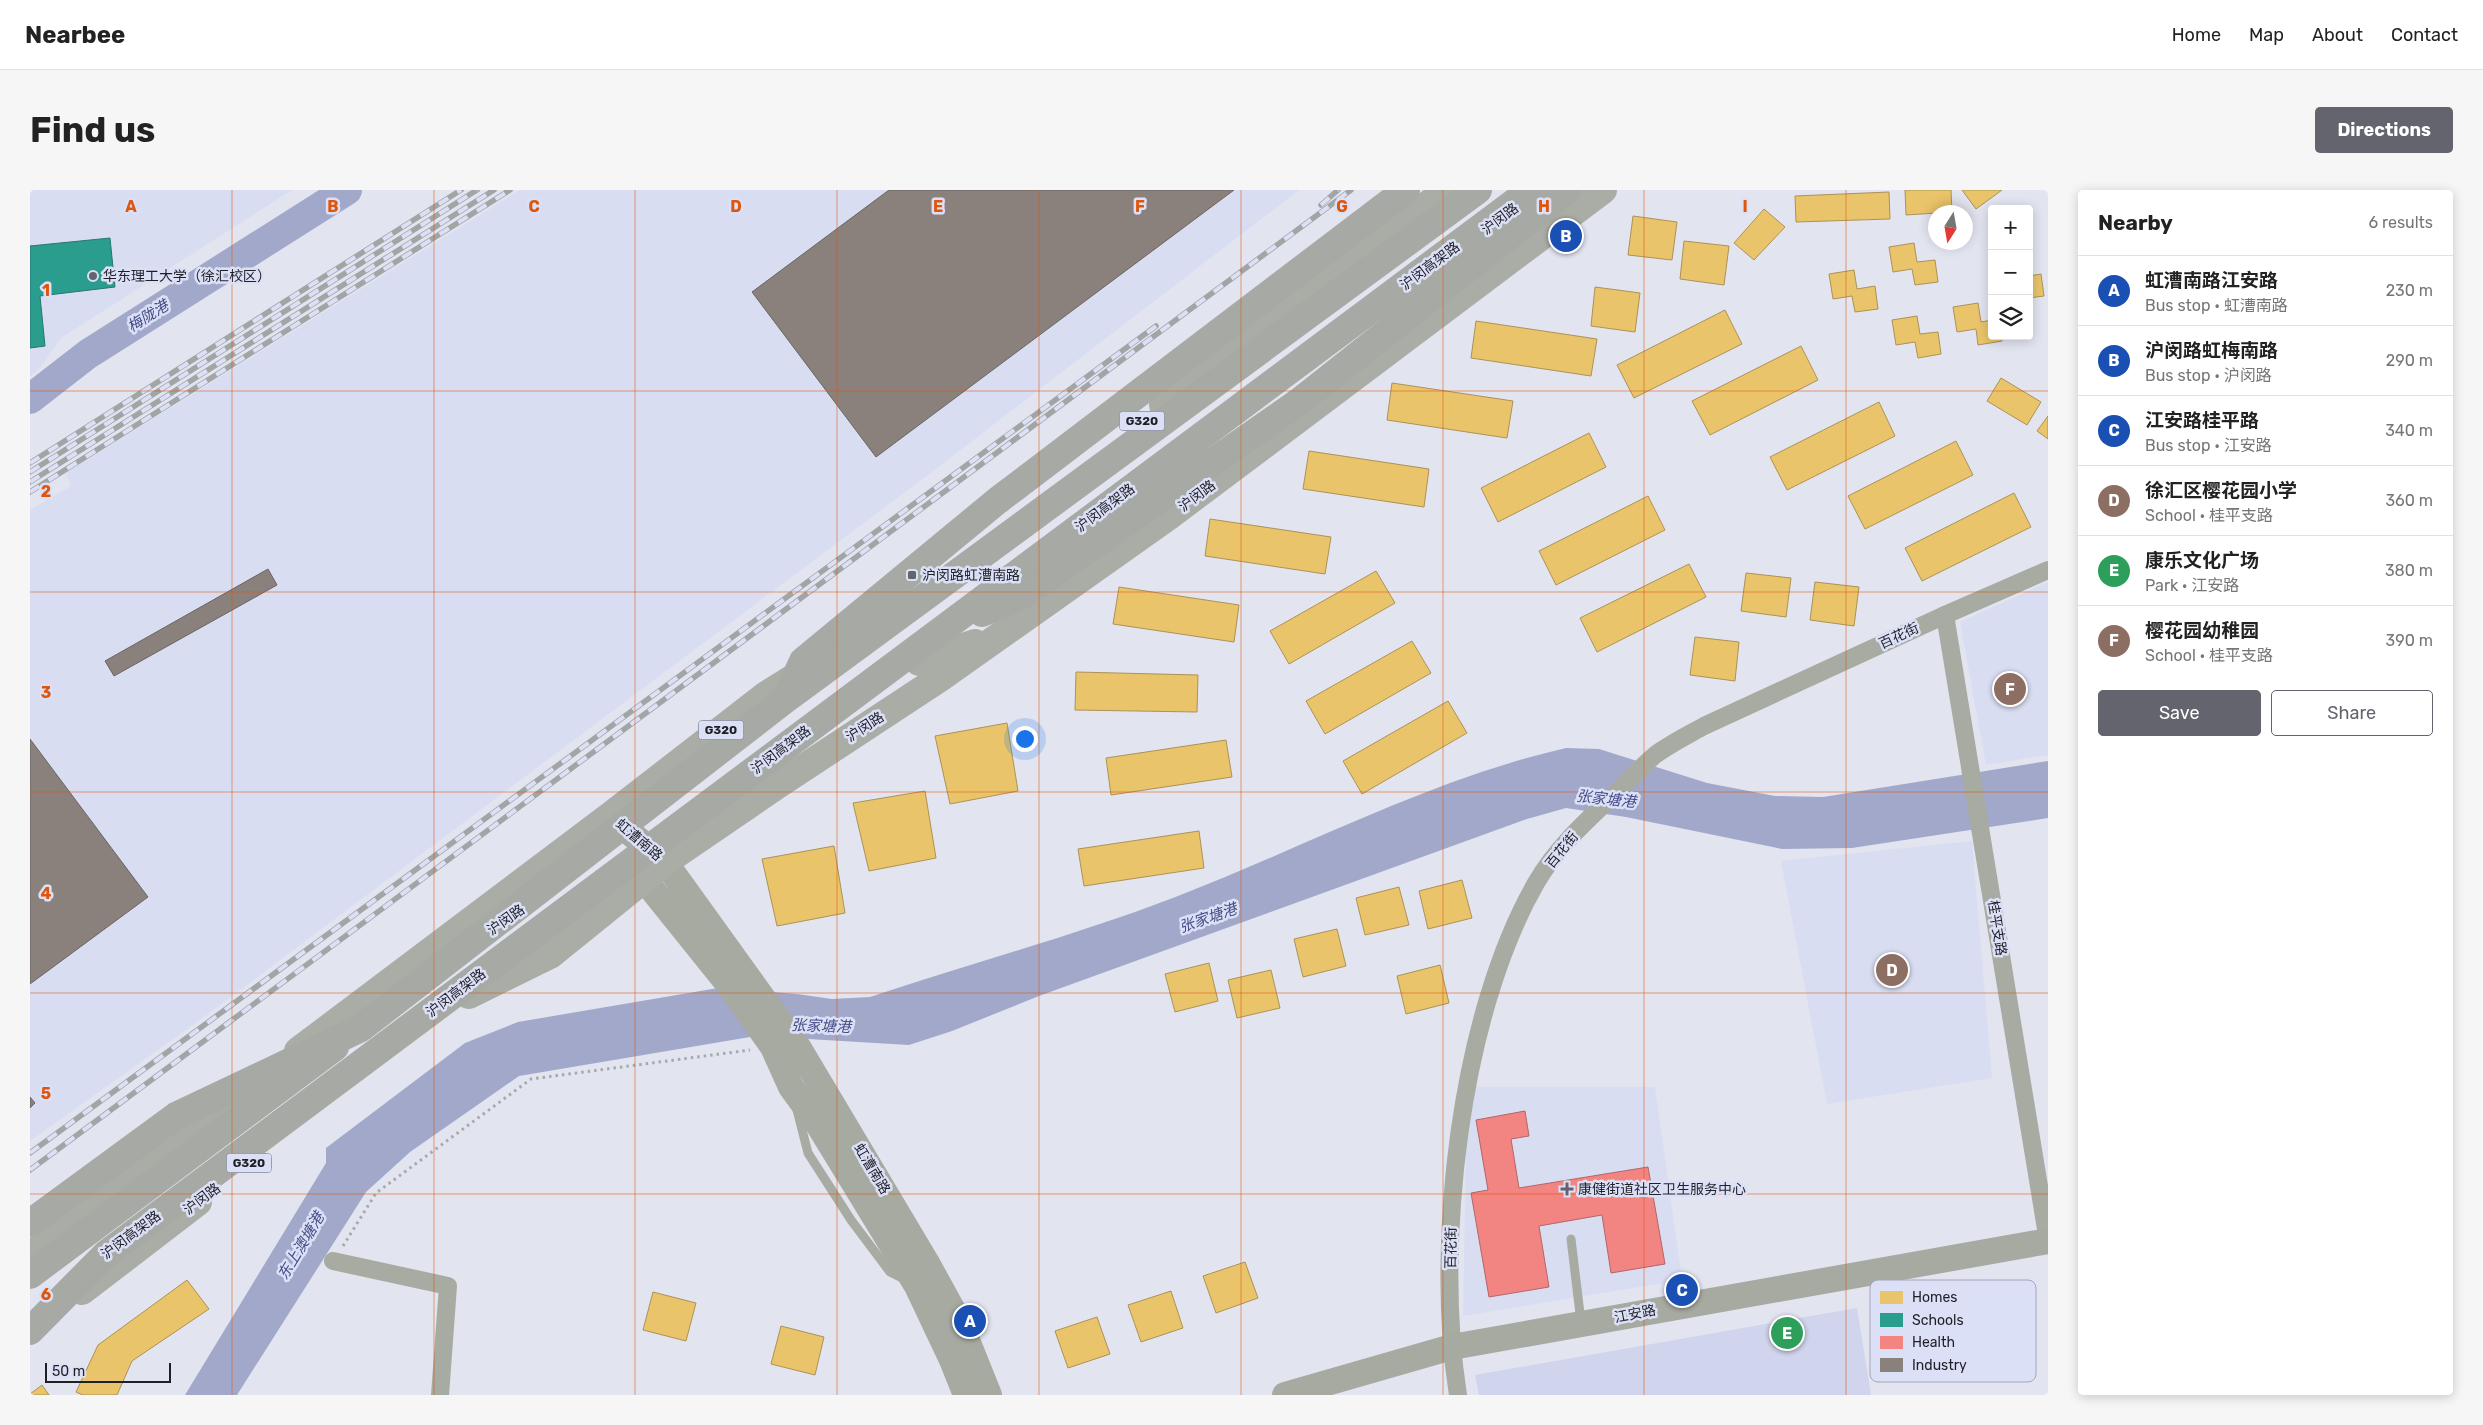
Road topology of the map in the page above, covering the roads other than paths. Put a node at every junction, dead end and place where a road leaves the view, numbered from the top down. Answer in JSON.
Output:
{"nodes":[{"id":1,"x":1406,"y":190,"type":"edge"},
{"id":2,"x":1447,"y":190,"type":"edge"},
{"id":3,"x":1478,"y":190,"type":"edge"},
{"id":4,"x":1559,"y":190,"type":"edge"},
{"id":5,"x":1566,"y":190,"type":"edge"},
{"id":6,"x":1603,"y":190,"type":"edge"},
{"id":7,"x":1532,"y":199,"type":"edge"},
{"id":8,"x":2048,"y":570,"type":"edge"},
{"id":9,"x":1945,"y":615,"type":"junction"},
{"id":10,"x":1005,"y":633,"type":"junction"},
{"id":11,"x":919,"y":662,"type":"junction"},
{"id":12,"x":786,"y":699,"type":"junction"},
{"id":13,"x":865,"y":701,"type":"junction"},
{"id":14,"x":779,"y":784,"type":"junction"},
{"id":15,"x":621,"y":828,"type":"junction"},
{"id":16,"x":650,"y":865,"type":"junction"},
{"id":17,"x":360,"y":1028,"type":"junction"},
{"id":18,"x":786,"y":1047,"type":"junction"},
{"id":19,"x":176,"y":1116,"type":"junction"},
{"id":20,"x":30,"y":1206,"type":"edge"},
{"id":21,"x":30,"y":1223,"type":"edge"},
{"id":22,"x":1571,"y":1239,"type":"dead end"},
{"id":23,"x":2048,"y":1241,"type":"edge"},
{"id":24,"x":106,"y":1254,"type":"junction"},
{"id":25,"x":30,"y":1255,"type":"edge"},
{"id":26,"x":333,"y":1261,"type":"road end"},
{"id":27,"x":30,"y":1275,"type":"edge"},
{"id":28,"x":30,"y":1311,"type":"edge"},
{"id":29,"x":1582,"y":1324,"type":"junction"},
{"id":30,"x":30,"y":1331,"type":"edge"},
{"id":31,"x":1452,"y":1347,"type":"junction"},
{"id":32,"x":440,"y":1395,"type":"edge"},
{"id":33,"x":966,"y":1395,"type":"edge"},
{"id":34,"x":989,"y":1395,"type":"edge"},
{"id":35,"x":1285,"y":1395,"type":"edge"},
{"id":36,"x":1458,"y":1395,"type":"edge"}],
"edges":[{"from":1,"to":12,"type":"highway","bridge":true},
{"from":2,"to":15,"type":"main road","name":"沪闵路","number":"G320"},
{"from":3,"to":12,"type":"highway","name":"沪闵高架路","bridge":true},
{"from":4,"to":7,"type":"main road"},
{"from":5,"to":7,"type":"highway","name":"沪闵高架路"},
{"from":6,"to":10,"type":"main road","name":"沪闵路","number":"G320"},
{"from":7,"to":11,"type":"main road","name":"沪闵路","number":"G320"},
{"from":7,"to":24,"type":"highway","name":"沪闵高架路","bridge":true},
{"from":8,"to":9,"type":"street","name":"百花街"},
{"from":9,"to":23,"type":"street","name":"桂平支路"},
{"from":9,"to":31,"type":"street","name":"百花街"},
{"from":10,"to":11,"type":"main road"},
{"from":10,"to":14,"type":"main road","name":"沪闵路","number":"G320"},
{"from":11,"to":13,"type":"main road","name":"沪闵路","number":"G320"},
{"from":12,"to":17,"type":"highway","name":"沪闵高架路","bridge":true},
{"from":13,"to":14,"type":"main road","name":"沪闵路","number":"G320"},
{"from":13,"to":16,"type":"main road","name":"沪闵路","number":"G320"},
{"from":14,"to":16,"type":"main road","name":"沪闵路","number":"G320"},
{"from":15,"to":16,"type":"main road","name":"虹漕南路"},
{"from":15,"to":25,"type":"main road","name":"沪闵路"},
{"from":16,"to":18,"type":"main road","name":"虹漕南路"},
{"from":16,"to":30,"type":"main road","name":"沪闵路","number":"G320"},
{"from":17,"to":19,"type":"highway","bridge":true},
{"from":17,"to":27,"type":"highway","name":"沪闵高架路","bridge":true},
{"from":18,"to":33,"type":"main road","name":"虹漕南路"},
{"from":18,"to":34,"type":"main road","name":"虹漕南路"},
{"from":19,"to":20,"type":"main road","bridge":true},
{"from":19,"to":21,"type":"highway","bridge":true},
{"from":22,"to":29,"type":"lane"},
{"from":23,"to":29,"type":"main road","name":"江安路"},
{"from":24,"to":28,"type":"highway","name":"沪闵高架路","bridge":true},
{"from":24,"to":30,"type":"highway","bridge":true},
{"from":26,"to":32,"type":"street"},
{"from":29,"to":31,"type":"main road","name":"江安路"},
{"from":31,"to":35,"type":"main road","name":"江安路"},
{"from":31,"to":36,"type":"street","name":"百花街"}]}
